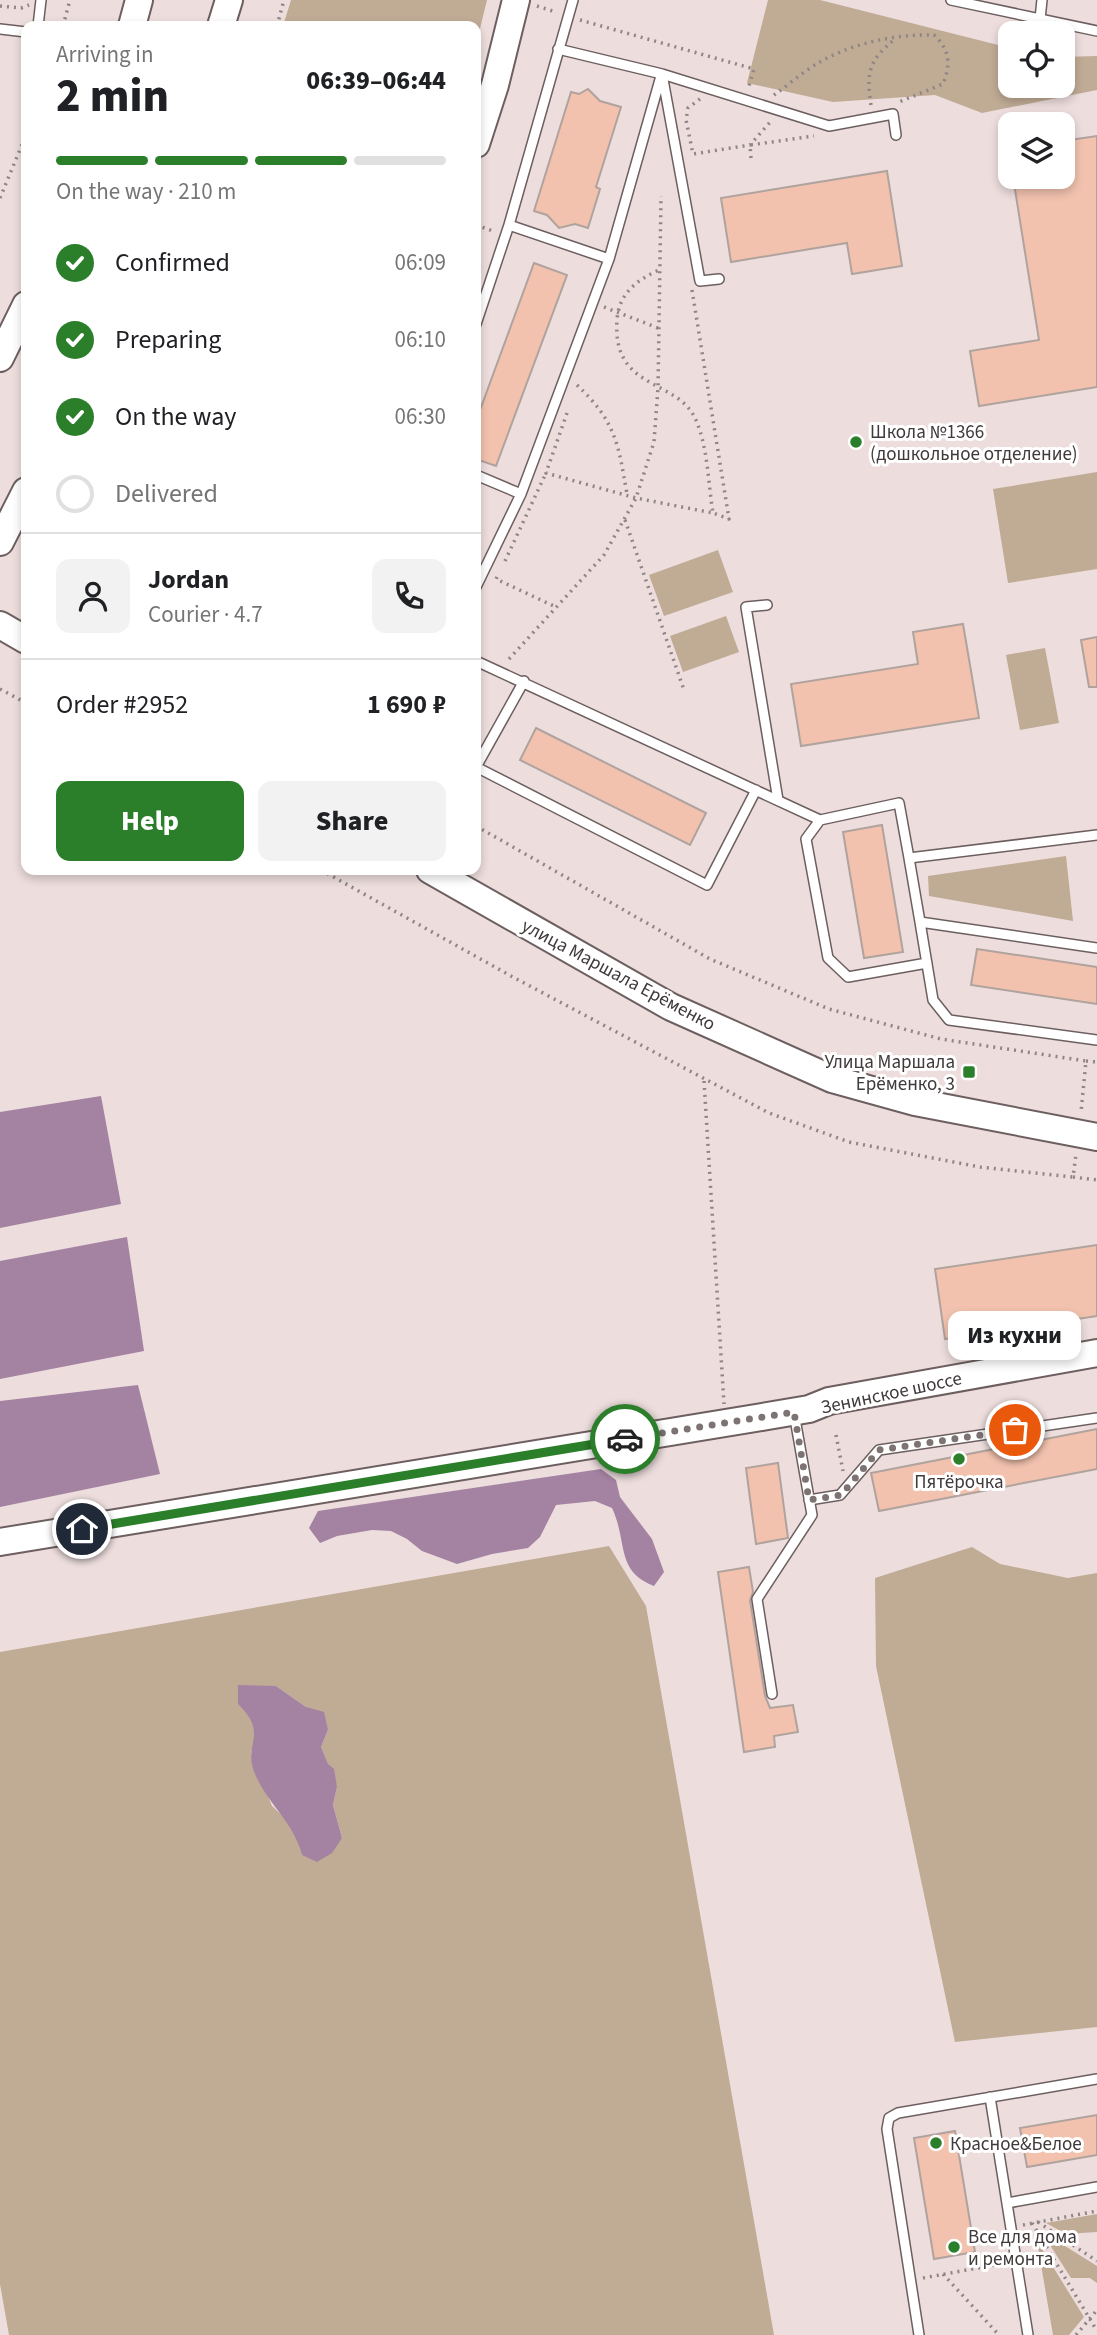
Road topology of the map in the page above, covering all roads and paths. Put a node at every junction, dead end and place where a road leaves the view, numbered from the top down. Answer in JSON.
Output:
{"nodes":[{"id":1,"x":41,"y":0,"type":"edge"},
{"id":2,"x":70,"y":0,"type":"edge"},
{"id":3,"x":139,"y":0,"type":"edge"},
{"id":4,"x":229,"y":0,"type":"edge"},
{"id":5,"x":284,"y":0,"type":"edge"},
{"id":6,"x":573,"y":0,"type":"edge"},
{"id":7,"x":951,"y":0,"type":"edge"},
{"id":8,"x":1042,"y":0,"type":"edge"},
{"id":9,"x":524,"y":2,"type":"edge"},
{"id":10,"x":0,"y":6,"type":"edge"},
{"id":11,"x":21,"y":8,"type":"dead end"},
{"id":12,"x":568,"y":16,"type":"junction"},
{"id":13,"x":1040,"y":19,"type":"junction"},
{"id":14,"x":39,"y":21,"type":"edge"},
{"id":15,"x":64,"y":21,"type":"edge"},
{"id":16,"x":133,"y":21,"type":"edge"},
{"id":17,"x":223,"y":21,"type":"edge"},
{"id":18,"x":278,"y":21,"type":"edge"},
{"id":19,"x":590,"y":22,"type":"dead end"},
{"id":20,"x":0,"y":29,"type":"edge"},
{"id":21,"x":21,"y":31,"type":"edge"},
{"id":22,"x":1097,"y":31,"type":"edge"},
{"id":23,"x":897,"y":37,"type":"junction"},
{"id":24,"x":558,"y":49,"type":"junction"},
{"id":25,"x":662,"y":74,"type":"junction"},
{"id":26,"x":760,"y":93,"type":"dead end"},
{"id":27,"x":707,"y":98,"type":"dead end"},
{"id":28,"x":783,"y":99,"type":"dead end"},
{"id":29,"x":896,"y":103,"type":"dead end"},
{"id":30,"x":884,"y":105,"type":"dead end"},
{"id":31,"x":871,"y":106,"type":"junction"},
{"id":32,"x":860,"y":107,"type":"dead end"},
{"id":33,"x":773,"y":118,"type":"dead end"},
{"id":34,"x":481,"y":128,"type":"edge"},
{"id":35,"x":812,"y":131,"type":"dead end"},
{"id":36,"x":825,"y":135,"type":"dead end"},
{"id":37,"x":896,"y":135,"type":"dead end"},
{"id":38,"x":21,"y":147,"type":"edge"},
{"id":39,"x":661,"y":197,"type":"dead end"},
{"id":40,"x":0,"y":198,"type":"edge"},
{"id":41,"x":509,"y":225,"type":"junction"},
{"id":42,"x":481,"y":227,"type":"edge"},
{"id":43,"x":505,"y":236,"type":"junction"},
{"id":44,"x":609,"y":259,"type":"junction"},
{"id":45,"x":659,"y":270,"type":"junction"},
{"id":46,"x":690,"y":277,"type":"dead end"},
{"id":47,"x":719,"y":279,"type":"dead end"},
{"id":48,"x":481,"y":309,"type":"edge"},
{"id":49,"x":618,"y":310,"type":"junction"},
{"id":50,"x":21,"y":315,"type":"edge"},
{"id":51,"x":601,"y":317,"type":"dead end"},
{"id":52,"x":658,"y":328,"type":"junction"},
{"id":53,"x":0,"y":358,"type":"edge"},
{"id":54,"x":581,"y":374,"type":"dead end"},
{"id":55,"x":577,"y":385,"type":"junction"},
{"id":56,"x":658,"y":388,"type":"junction"},
{"id":57,"x":573,"y":398,"type":"dead end"},
{"id":58,"x":568,"y":410,"type":"dead end"},
{"id":59,"x":546,"y":473,"type":"junction"},
{"id":60,"x":481,"y":477,"type":"edge"},
{"id":61,"x":521,"y":494,"type":"junction"},
{"id":62,"x":627,"y":495,"type":"junction"},
{"id":63,"x":636,"y":498,"type":"junction"},
{"id":64,"x":21,"y":500,"type":"edge"},
{"id":65,"x":713,"y":513,"type":"junction"},
{"id":66,"x":624,"y":519,"type":"junction"},
{"id":67,"x":4,"y":529,"type":"edge"},
{"id":68,"x":481,"y":577,"type":"edge"},
{"id":69,"x":767,"y":605,"type":"dead end"},
{"id":70,"x":556,"y":607,"type":"junction"},
{"id":71,"x":0,"y":625,"type":"edge"},
{"id":72,"x":21,"y":637,"type":"edge"},
{"id":73,"x":509,"y":659,"type":"dead end"},
{"id":74,"x":481,"y":663,"type":"edge"},
{"id":75,"x":524,"y":681,"type":"junction"},
{"id":76,"x":0,"y":689,"type":"edge"},
{"id":77,"x":684,"y":690,"type":"dead end"},
{"id":78,"x":21,"y":701,"type":"edge"},
{"id":79,"x":481,"y":760,"type":"edge"},
{"id":80,"x":481,"y":769,"type":"edge"},
{"id":81,"x":755,"y":790,"type":"junction"},
{"id":82,"x":778,"y":800,"type":"junction"},
{"id":83,"x":820,"y":820,"type":"junction"},
{"id":84,"x":481,"y":829,"type":"edge"},
{"id":85,"x":1097,"y":835,"type":"edge"},
{"id":86,"x":909,"y":858,"type":"junction"},
{"id":87,"x":330,"y":875,"type":"edge"},
{"id":88,"x":439,"y":875,"type":"edge"},
{"id":89,"x":920,"y":922,"type":"junction"},
{"id":90,"x":1097,"y":948,"type":"edge"},
{"id":91,"x":927,"y":962,"type":"junction"},
{"id":92,"x":1097,"y":1040,"type":"edge"},
{"id":93,"x":1086,"y":1061,"type":"junction"},
{"id":94,"x":1097,"y":1062,"type":"edge"},
{"id":95,"x":704,"y":1081,"type":"junction"},
{"id":96,"x":1088,"y":1136,"type":"edge"},
{"id":97,"x":1073,"y":1177,"type":"junction"},
{"id":98,"x":1097,"y":1180,"type":"edge"},
{"id":99,"x":1097,"y":1353,"type":"edge"},
{"id":100,"x":1097,"y":1368,"type":"edge"},
{"id":101,"x":724,"y":1404,"type":"dead end"},
{"id":102,"x":802,"y":1410,"type":"junction"},
{"id":103,"x":1097,"y":1418,"type":"edge"},
{"id":104,"x":836,"y":1435,"type":"dead end"},
{"id":105,"x":846,"y":1489,"type":"junction"},
{"id":106,"x":809,"y":1500,"type":"junction"},
{"id":107,"x":0,"y":1542,"type":"edge"},
{"id":108,"x":772,"y":1695,"type":"dead end"},
{"id":109,"x":1097,"y":2079,"type":"edge"},
{"id":110,"x":990,"y":2097,"type":"junction"},
{"id":111,"x":1097,"y":2187,"type":"edge"},
{"id":112,"x":1007,"y":2203,"type":"junction"},
{"id":113,"x":1097,"y":2211,"type":"edge"},
{"id":114,"x":1038,"y":2222,"type":"junction"},
{"id":115,"x":1032,"y":2223,"type":"junction"},
{"id":116,"x":1011,"y":2227,"type":"junction"},
{"id":117,"x":1016,"y":2261,"type":"junction"},
{"id":118,"x":1097,"y":2261,"type":"edge"},
{"id":119,"x":943,"y":2274,"type":"junction"},
{"id":120,"x":910,"y":2280,"type":"junction"},
{"id":121,"x":1097,"y":2310,"type":"edge"},
{"id":122,"x":1090,"y":2319,"type":"junction"},
{"id":123,"x":1097,"y":2331,"type":"edge"},
{"id":124,"x":919,"y":2335,"type":"edge"},
{"id":125,"x":999,"y":2335,"type":"edge"},
{"id":126,"x":1028,"y":2335,"type":"edge"},
{"id":127,"x":1076,"y":2335,"type":"edge"}],
"edges":[{"from":1,"to":14,"type":"lane"},
{"from":2,"to":15,"type":"path"},
{"from":3,"to":16,"type":"main road"},
{"from":4,"to":17,"type":"main road"},
{"from":5,"to":18,"type":"path"},
{"from":6,"to":12,"type":"lane"},
{"from":7,"to":13,"type":"lane"},
{"from":8,"to":13,"type":"lane"},
{"from":9,"to":12,"type":"path"},
{"from":9,"to":34,"type":"main road"},
{"from":10,"to":11,"type":"path"},
{"from":12,"to":24,"type":"lane"},
{"from":13,"to":22,"type":"lane"},
{"from":19,"to":26,"type":"path"},
{"from":20,"to":21,"type":"lane"},
{"from":23,"to":28,"type":"path"},
{"from":23,"to":29,"type":"path"},
{"from":23,"to":31,"type":"path"},
{"from":24,"to":25,"type":"lane"},
{"from":24,"to":41,"type":"lane"},
{"from":25,"to":37,"type":"lane"},
{"from":25,"to":44,"type":"lane"},
{"from":25,"to":47,"type":"lane"},
{"from":27,"to":33,"type":"path"},
{"from":30,"to":31,"type":"path"},
{"from":31,"to":32,"type":"path"},
{"from":35,"to":36,"type":"path"},
{"from":38,"to":40,"type":"path"},
{"from":39,"to":45,"type":"path"},
{"from":41,"to":43,"type":"lane"},
{"from":41,"to":44,"type":"lane"},
{"from":42,"to":43,"type":"path"},
{"from":43,"to":48,"type":"lane"},
{"from":44,"to":61,"type":"lane"},
{"from":45,"to":49,"type":"path"},
{"from":45,"to":52,"type":"path"},
{"from":46,"to":65,"type":"path"},
{"from":49,"to":51,"type":"path"},
{"from":49,"to":52,"type":"path"},
{"from":49,"to":56,"type":"path"},
{"from":50,"to":53,"type":"main road"},
{"from":52,"to":56,"type":"path"},
{"from":54,"to":55,"type":"path"},
{"from":55,"to":57,"type":"path"},
{"from":55,"to":62,"type":"path"},
{"from":56,"to":63,"type":"path"},
{"from":56,"to":65,"type":"path"},
{"from":58,"to":59,"type":"path"},
{"from":59,"to":62,"type":"path"},
{"from":59,"to":70,"type":"path"},
{"from":60,"to":61,"type":"lane"},
{"from":61,"to":68,"type":"lane"},
{"from":62,"to":63,"type":"path"},
{"from":63,"to":65,"type":"path"},
{"from":63,"to":66,"type":"path"},
{"from":64,"to":67,"type":"main road"},
{"from":66,"to":70,"type":"path"},
{"from":66,"to":77,"type":"path"},
{"from":69,"to":82,"type":"lane"},
{"from":70,"to":73,"type":"path"},
{"from":71,"to":72,"type":"main road"},
{"from":74,"to":75,"type":"lane"},
{"from":75,"to":79,"type":"lane"},
{"from":75,"to":81,"type":"lane"},
{"from":76,"to":78,"type":"path"},
{"from":80,"to":81,"type":"lane"},
{"from":81,"to":82,"type":"lane"},
{"from":82,"to":83,"type":"lane"},
{"from":83,"to":86,"type":"lane"},
{"from":83,"to":91,"type":"lane"},
{"from":84,"to":93,"type":"path"},
{"from":85,"to":86,"type":"lane"},
{"from":86,"to":89,"type":"lane"},
{"from":87,"to":95,"type":"path"},
{"from":88,"to":96,"type":"main road","name":"улица Маршала Ерёменко"},
{"from":89,"to":90,"type":"lane"},
{"from":89,"to":91,"type":"lane"},
{"from":91,"to":92,"type":"lane"},
{"from":93,"to":94,"type":"path"},
{"from":93,"to":96,"type":"path"},
{"from":95,"to":97,"type":"path"},
{"from":95,"to":101,"type":"path"},
{"from":96,"to":97,"type":"path"},
{"from":97,"to":98,"type":"path"},
{"from":99,"to":102,"type":"main road","name":"Зенинское шоссе"},
{"from":100,"to":102,"type":"main road","name":"Зенинское шоссе"},
{"from":102,"to":106,"type":"lane"},
{"from":102,"to":107,"type":"main road","name":"Зенинское шоссе"},
{"from":103,"to":105,"type":"lane"},
{"from":104,"to":105,"type":"path"},
{"from":105,"to":106,"type":"lane"},
{"from":106,"to":108,"type":"lane"},
{"from":109,"to":110,"type":"lane"},
{"from":110,"to":112,"type":"lane"},
{"from":110,"to":120,"type":"lane"},
{"from":111,"to":112,"type":"lane"},
{"from":112,"to":116,"type":"lane"},
{"from":113,"to":114,"type":"path"},
{"from":114,"to":115,"type":"path"},
{"from":114,"to":118,"type":"path"},
{"from":115,"to":116,"type":"path"},
{"from":115,"to":122,"type":"path"},
{"from":116,"to":117,"type":"lane"},
{"from":117,"to":119,"type":"path"},
{"from":117,"to":126,"type":"lane"},
{"from":119,"to":120,"type":"path"},
{"from":119,"to":125,"type":"path"},
{"from":120,"to":124,"type":"lane"},
{"from":121,"to":122,"type":"path"},
{"from":122,"to":123,"type":"path"},
{"from":122,"to":127,"type":"path"}]}
